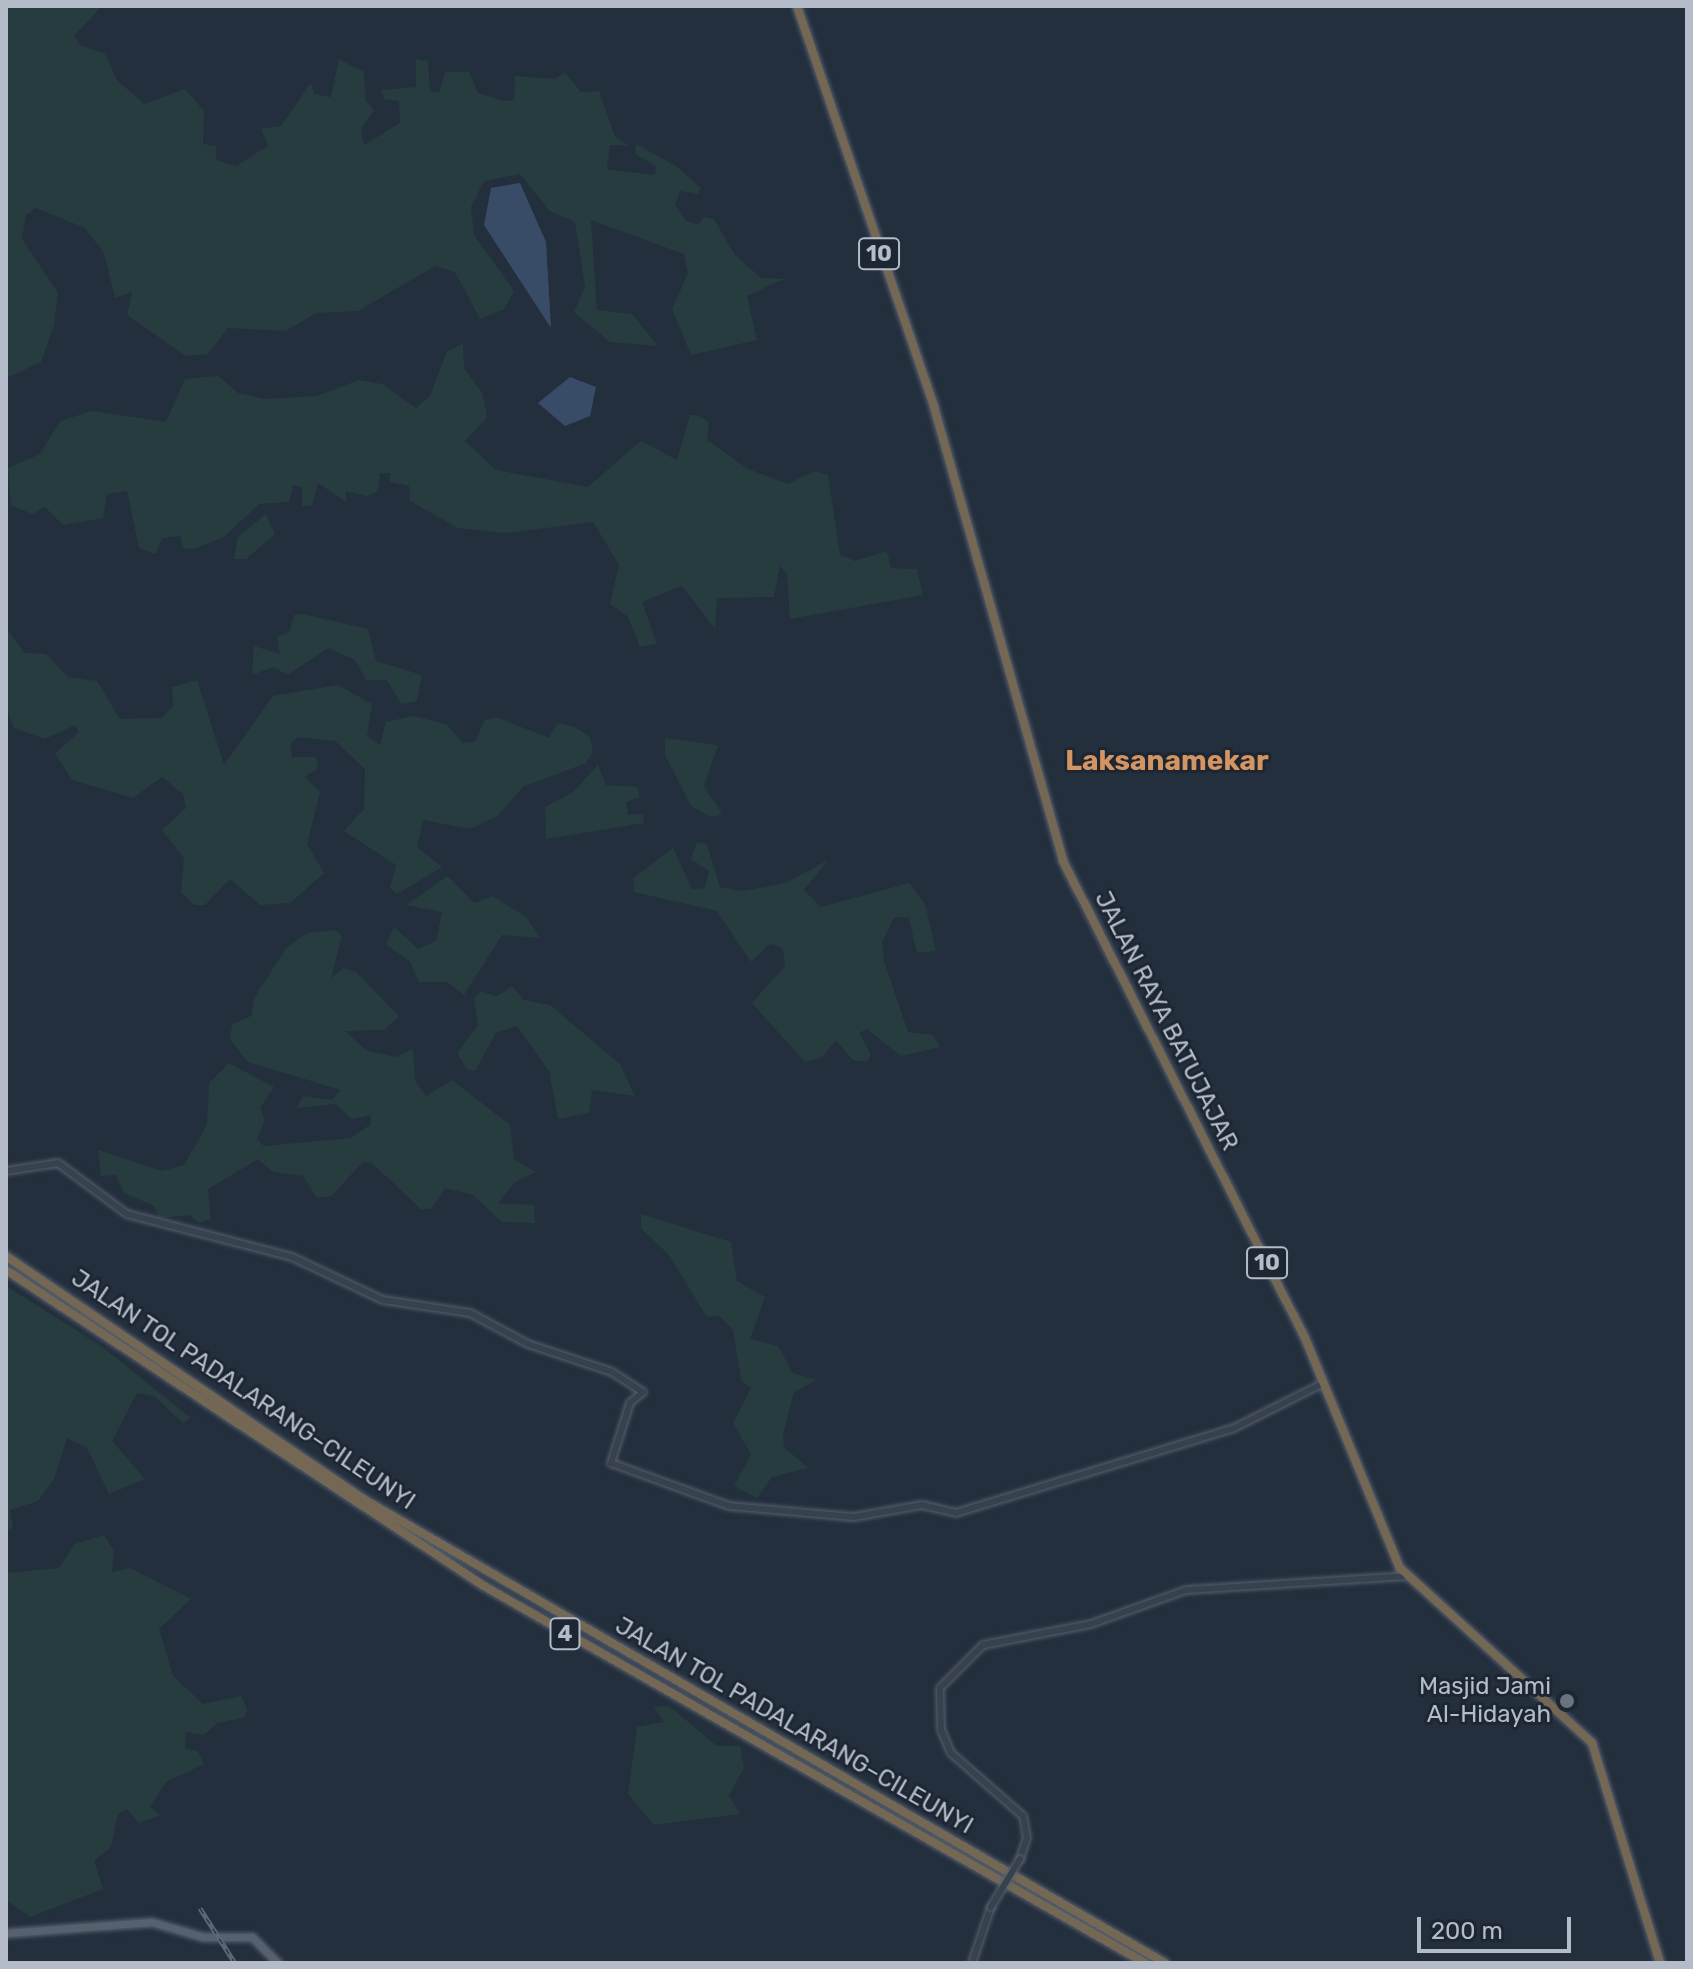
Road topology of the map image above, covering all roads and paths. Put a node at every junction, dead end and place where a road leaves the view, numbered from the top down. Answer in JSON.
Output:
{"nodes":[{"id":1,"x":797,"y":6,"type":"edge"},
{"id":2,"x":6,"y":1171,"type":"edge"},
{"id":3,"x":6,"y":1256,"type":"edge"},
{"id":4,"x":6,"y":1270,"type":"edge"},
{"id":5,"x":1324,"y":1383,"type":"junction"},
{"id":6,"x":1406,"y":1576,"type":"junction"},
{"id":7,"x":6,"y":1933,"type":"edge"},
{"id":8,"x":278,"y":1963,"type":"edge"},
{"id":9,"x":972,"y":1963,"type":"edge"},
{"id":10,"x":1145,"y":1963,"type":"edge"},
{"id":11,"x":1165,"y":1963,"type":"edge"},
{"id":12,"x":1660,"y":1963,"type":"edge"}],
"edges":[{"from":1,"to":5,"type":"highway","name":"JALAN RAYA BATUJAJAR","number":"10"},
{"from":2,"to":5,"type":"street"},
{"from":3,"to":11,"type":"highway","name":"JALAN TOL PADALARANG–CILEUNYI","number":"4"},
{"from":4,"to":10,"type":"highway","name":"JALAN TOL PADALARANG–CILEUNYI","number":"4"},
{"from":5,"to":6,"type":"highway","name":"JALAN RAYA BATUJAJAR","number":"10"},
{"from":6,"to":9,"type":"street","bridge":true},
{"from":6,"to":12,"type":"highway","name":"JALAN RAYA BATUJAJAR","number":"10"},
{"from":7,"to":8,"type":"main road"}]}
